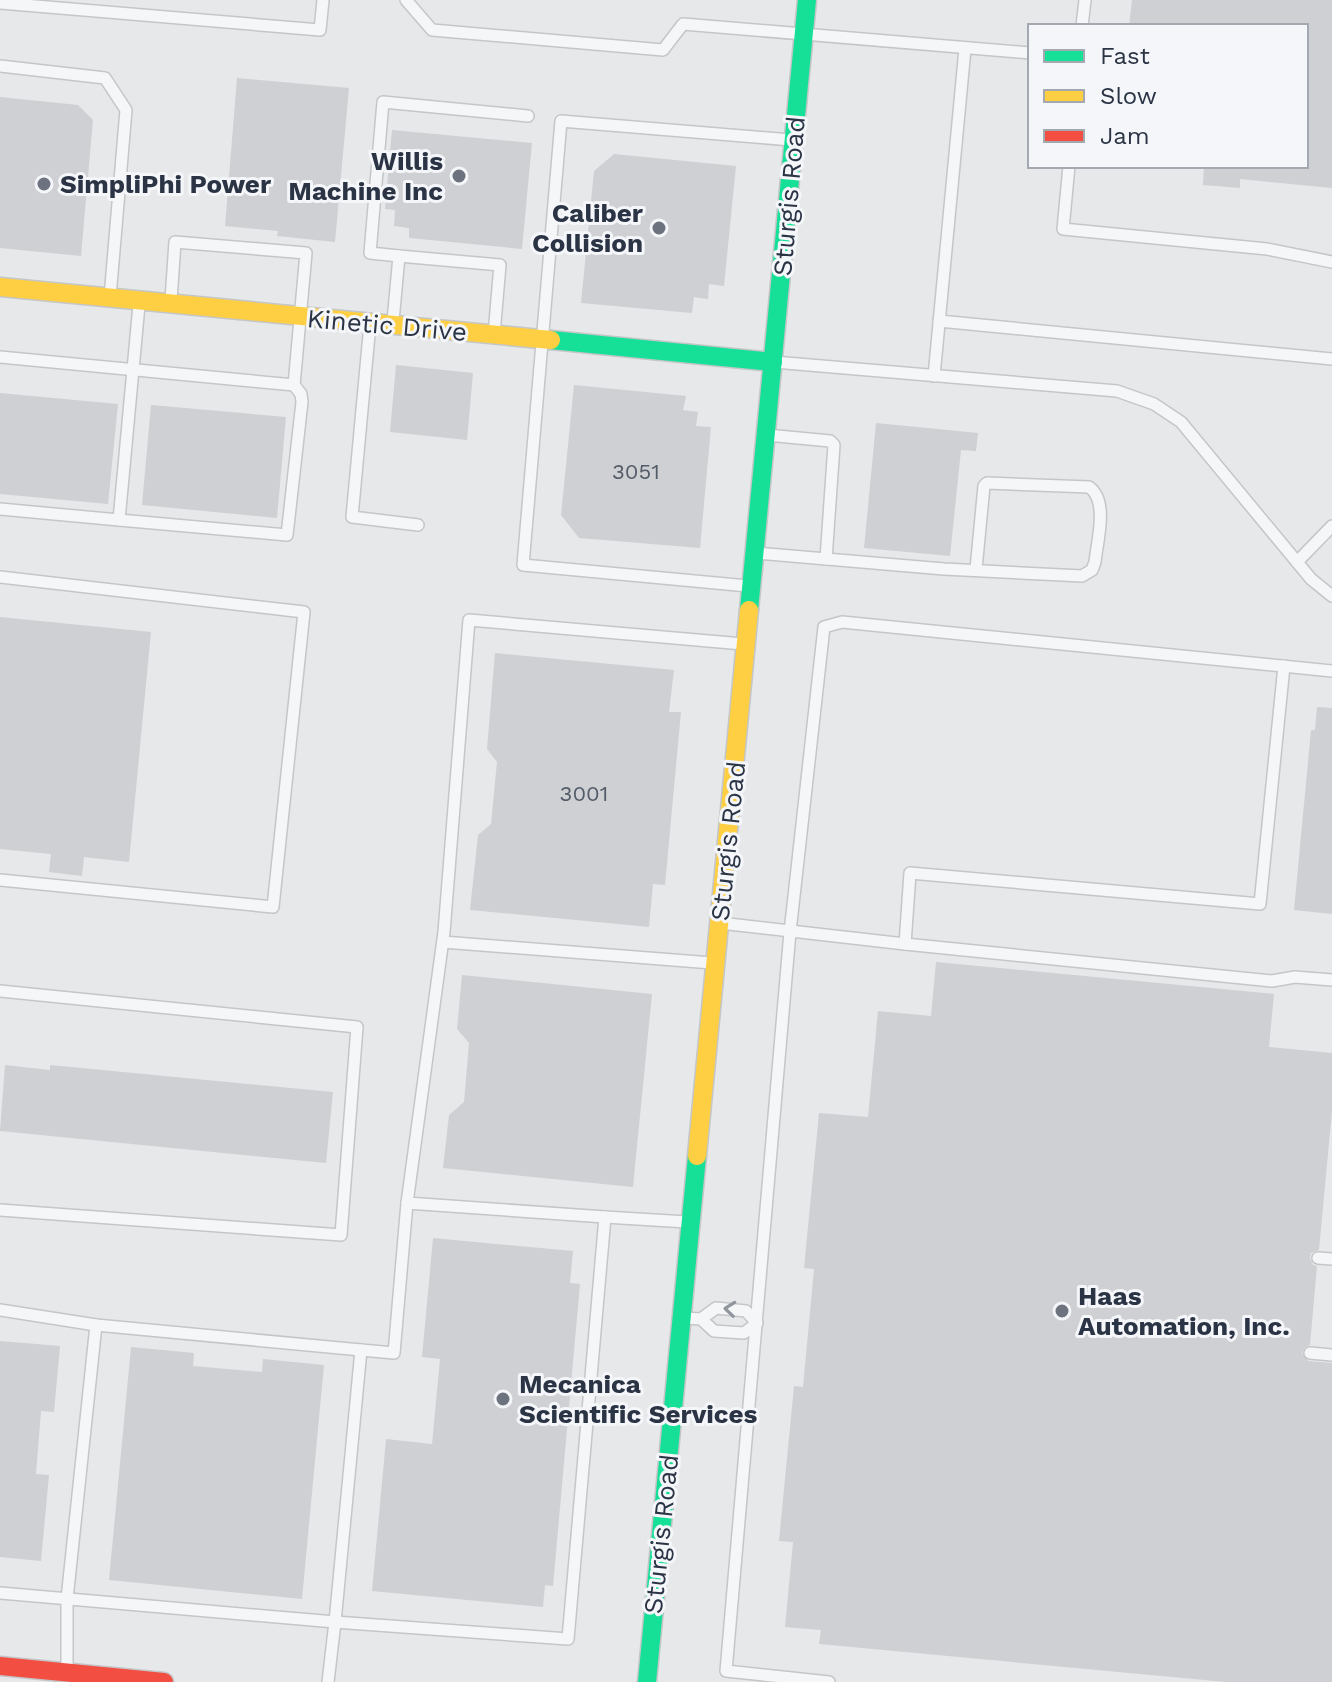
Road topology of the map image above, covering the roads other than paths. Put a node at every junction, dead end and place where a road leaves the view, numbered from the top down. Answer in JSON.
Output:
{"nodes":[{"id":1,"x":323,"y":0,"type":"edge"},
{"id":2,"x":406,"y":0,"type":"edge"},
{"id":3,"x":807,"y":0,"type":"edge"},
{"id":4,"x":1085,"y":0,"type":"edge"},
{"id":5,"x":0,"y":3,"type":"edge"},
{"id":6,"x":1082,"y":24,"type":"edge"},
{"id":7,"x":804,"y":33,"type":"junction"},
{"id":8,"x":965,"y":49,"type":"junction"},
{"id":9,"x":1028,"y":53,"type":"edge"},
{"id":10,"x":0,"y":66,"type":"edge"},
{"id":11,"x":528,"y":116,"type":"dead end"},
{"id":12,"x":795,"y":141,"type":"junction"},
{"id":13,"x":1069,"y":168,"type":"edge"},
{"id":14,"x":399,"y":256,"type":"junction"},
{"id":15,"x":1332,"y":262,"type":"edge"},
{"id":16,"x":0,"y":287,"type":"edge"},
{"id":17,"x":110,"y":298,"type":"junction"},
{"id":18,"x":139,"y":301,"type":"junction"},
{"id":19,"x":171,"y":305,"type":"junction"},
{"id":20,"x":300,"y":317,"type":"junction"},
{"id":21,"x":939,"y":321,"type":"junction"},
{"id":22,"x":370,"y":324,"type":"junction"},
{"id":23,"x":393,"y":325,"type":"junction"},
{"id":24,"x":494,"y":335,"type":"junction"},
{"id":25,"x":541,"y":339,"type":"junction"},
{"id":26,"x":0,"y":357,"type":"edge"},
{"id":27,"x":1332,"y":359,"type":"edge"},
{"id":28,"x":773,"y":362,"type":"junction"},
{"id":29,"x":132,"y":369,"type":"junction"},
{"id":30,"x":934,"y":376,"type":"junction"},
{"id":31,"x":294,"y":385,"type":"junction"},
{"id":32,"x":767,"y":435,"type":"junction"},
{"id":33,"x":0,"y":509,"type":"edge"},
{"id":34,"x":119,"y":520,"type":"junction"},
{"id":35,"x":418,"y":525,"type":"dead end"},
{"id":36,"x":1332,"y":526,"type":"edge"},
{"id":37,"x":756,"y":553,"type":"junction"},
{"id":38,"x":826,"y":559,"type":"junction"},
{"id":39,"x":1297,"y":562,"type":"junction"},
{"id":40,"x":976,"y":569,"type":"junction"},
{"id":41,"x":0,"y":577,"type":"edge"},
{"id":42,"x":752,"y":586,"type":"junction"},
{"id":43,"x":1332,"y":596,"type":"edge"},
{"id":44,"x":747,"y":645,"type":"junction"},
{"id":45,"x":1284,"y":666,"type":"junction"},
{"id":46,"x":1332,"y":671,"type":"edge"},
{"id":47,"x":0,"y":880,"type":"edge"},
{"id":48,"x":719,"y":923,"type":"junction"},
{"id":49,"x":790,"y":932,"type":"junction"},
{"id":50,"x":443,"y":942,"type":"junction"},
{"id":51,"x":905,"y":944,"type":"junction"},
{"id":52,"x":717,"y":963,"type":"junction"},
{"id":53,"x":1332,"y":980,"type":"edge"},
{"id":54,"x":0,"y":991,"type":"edge"},
{"id":55,"x":407,"y":1203,"type":"junction"},
{"id":56,"x":0,"y":1210,"type":"edge"},
{"id":57,"x":605,"y":1217,"type":"junction"},
{"id":58,"x":692,"y":1222,"type":"junction"},
{"id":59,"x":1318,"y":1258,"type":"dead end"},
{"id":60,"x":1332,"y":1259,"type":"edge"},
{"id":61,"x":0,"y":1310,"type":"edge"},
{"id":62,"x":692,"y":1319,"type":"junction"},
{"id":63,"x":757,"y":1323,"type":"junction"},
{"id":64,"x":96,"y":1325,"type":"junction"},
{"id":65,"x":361,"y":1350,"type":"junction"},
{"id":66,"x":1310,"y":1353,"type":"dead end"},
{"id":67,"x":1332,"y":1355,"type":"edge"},
{"id":68,"x":0,"y":1593,"type":"edge"},
{"id":69,"x":67,"y":1599,"type":"junction"},
{"id":70,"x":335,"y":1622,"type":"junction"},
{"id":71,"x":0,"y":1666,"type":"edge"},
{"id":72,"x":67,"y":1673,"type":"junction"},
{"id":73,"x":164,"y":1682,"type":"edge"},
{"id":74,"x":328,"y":1682,"type":"edge"},
{"id":75,"x":647,"y":1682,"type":"edge"},
{"id":76,"x":829,"y":1682,"type":"edge"}],
"edges":[{"from":1,"to":5,"type":"lane"},
{"from":2,"to":7,"type":"lane"},
{"from":3,"to":7,"type":"street","name":"Sturgis Road"},
{"from":4,"to":6,"type":"lane"},
{"from":7,"to":8,"type":"lane"},
{"from":7,"to":12,"type":"street","name":"Sturgis Road"},
{"from":8,"to":9,"type":"lane"},
{"from":8,"to":21,"type":"lane"},
{"from":10,"to":17,"type":"lane"},
{"from":11,"to":14,"type":"lane"},
{"from":12,"to":25,"type":"lane"},
{"from":12,"to":28,"type":"street","name":"Sturgis Road"},
{"from":13,"to":15,"type":"lane"},
{"from":14,"to":23,"type":"lane"},
{"from":14,"to":24,"type":"lane"},
{"from":16,"to":17,"type":"street","name":"Kinetic Drive"},
{"from":17,"to":18,"type":"street","name":"Kinetic Drive"},
{"from":18,"to":19,"type":"street","name":"Kinetic Drive"},
{"from":18,"to":29,"type":"lane"},
{"from":19,"to":20,"type":"street","name":"Kinetic Drive"},
{"from":19,"to":20,"type":"lane"},
{"from":20,"to":22,"type":"street","name":"Kinetic Drive"},
{"from":20,"to":31,"type":"lane"},
{"from":21,"to":27,"type":"lane"},
{"from":21,"to":30,"type":"lane"},
{"from":22,"to":23,"type":"street","name":"Kinetic Drive"},
{"from":22,"to":35,"type":"lane"},
{"from":23,"to":24,"type":"street","name":"Kinetic Drive"},
{"from":24,"to":25,"type":"street","name":"Kinetic Drive"},
{"from":25,"to":28,"type":"street","name":"Kinetic Drive"},
{"from":25,"to":42,"type":"lane"},
{"from":26,"to":29,"type":"lane"},
{"from":28,"to":30,"type":"lane"},
{"from":28,"to":32,"type":"street","name":"Sturgis Road"},
{"from":29,"to":31,"type":"lane"},
{"from":29,"to":34,"type":"lane"},
{"from":30,"to":39,"type":"lane"},
{"from":31,"to":34,"type":"lane"},
{"from":32,"to":37,"type":"street","name":"Sturgis Road"},
{"from":32,"to":38,"type":"lane"},
{"from":33,"to":34,"type":"lane"},
{"from":36,"to":39,"type":"lane"},
{"from":37,"to":38,"type":"lane"},
{"from":37,"to":42,"type":"street","name":"Sturgis Road"},
{"from":38,"to":40,"type":"lane"},
{"from":39,"to":43,"type":"lane"},
{"from":40,"to":40,"type":"lane"},
{"from":41,"to":47,"type":"lane"},
{"from":42,"to":44,"type":"street","name":"Sturgis Road"},
{"from":44,"to":48,"type":"street","name":"Sturgis Road"},
{"from":44,"to":50,"type":"lane"},
{"from":45,"to":46,"type":"lane"},
{"from":45,"to":49,"type":"lane"},
{"from":45,"to":51,"type":"lane"},
{"from":48,"to":49,"type":"lane"},
{"from":48,"to":52,"type":"street","name":"Sturgis Road"},
{"from":49,"to":51,"type":"lane"},
{"from":49,"to":63,"type":"lane"},
{"from":50,"to":52,"type":"lane"},
{"from":50,"to":55,"type":"lane"},
{"from":51,"to":53,"type":"lane"},
{"from":52,"to":58,"type":"street","name":"Sturgis Road"},
{"from":54,"to":56,"type":"lane"},
{"from":55,"to":57,"type":"lane"},
{"from":55,"to":65,"type":"lane"},
{"from":57,"to":58,"type":"lane"},
{"from":57,"to":70,"type":"lane"},
{"from":58,"to":62,"type":"street","name":"Sturgis Road"},
{"from":59,"to":60,"type":"lane"},
{"from":61,"to":64,"type":"lane"},
{"from":62,"to":63,"type":"lane"},
{"from":63,"to":62,"type":"lane","one_way":true},
{"from":62,"to":75,"type":"street","name":"Sturgis Road"},
{"from":63,"to":76,"type":"lane"},
{"from":64,"to":65,"type":"lane"},
{"from":64,"to":69,"type":"lane"},
{"from":65,"to":70,"type":"lane"},
{"from":66,"to":67,"type":"lane"},
{"from":68,"to":69,"type":"lane"},
{"from":69,"to":70,"type":"lane"},
{"from":69,"to":72,"type":"lane"},
{"from":70,"to":74,"type":"lane"},
{"from":71,"to":72,"type":"street"},
{"from":72,"to":73,"type":"street"}]}
